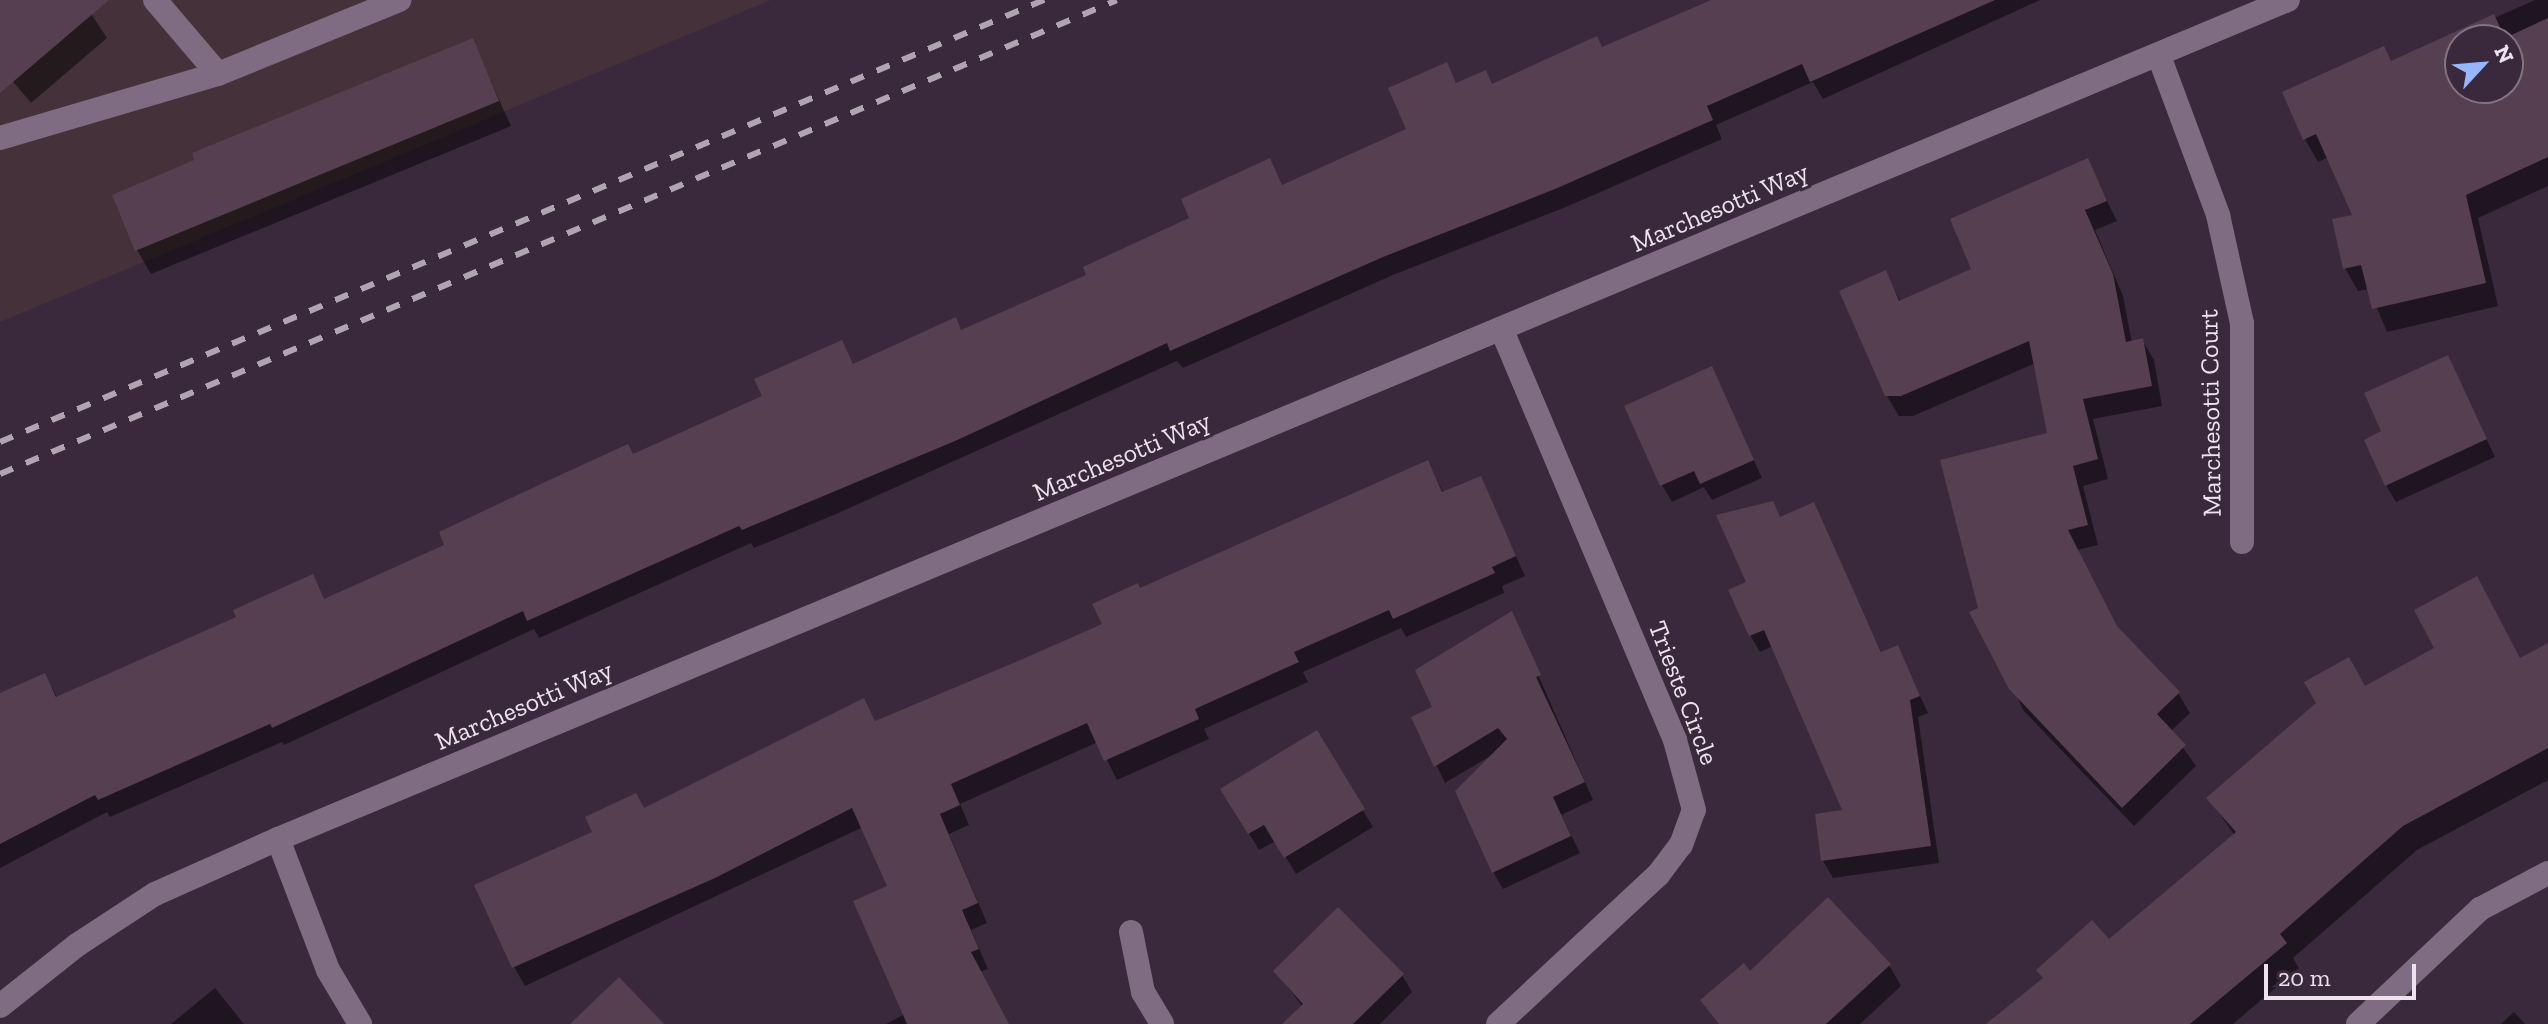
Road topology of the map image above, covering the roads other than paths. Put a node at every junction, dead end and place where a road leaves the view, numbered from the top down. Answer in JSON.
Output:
{"nodes":[{"id":1,"x":155,"y":0,"type":"edge"},
{"id":2,"x":2288,"y":0,"type":"edge"},
{"id":3,"x":386,"y":2,"type":"edge"},
{"id":4,"x":2159,"y":56,"type":"junction"},
{"id":5,"x":218,"y":74,"type":"junction"},
{"id":6,"x":0,"y":138,"type":"edge"},
{"id":7,"x":1501,"y":329,"type":"junction"},
{"id":8,"x":2242,"y":542,"type":"dead end"},
{"id":9,"x":278,"y":839,"type":"junction"},
{"id":10,"x":2548,"y":873,"type":"edge"},
{"id":11,"x":1131,"y":932,"type":"dead end"},
{"id":12,"x":0,"y":1006,"type":"edge"},
{"id":13,"x":360,"y":1024,"type":"edge"},
{"id":14,"x":1162,"y":1024,"type":"edge"},
{"id":15,"x":1498,"y":1024,"type":"edge"},
{"id":16,"x":2358,"y":1024,"type":"edge"}],
"edges":[{"from":1,"to":5,"type":"street"},
{"from":2,"to":4,"type":"street","name":"Marchesotti Way"},
{"from":3,"to":5,"type":"street"},
{"from":4,"to":7,"type":"street","name":"Marchesotti Way"},
{"from":4,"to":8,"type":"street","name":"Marchesotti Court"},
{"from":5,"to":6,"type":"street"},
{"from":7,"to":9,"type":"street","name":"Marchesotti Way"},
{"from":7,"to":15,"type":"street","name":"Trieste Circle"},
{"from":9,"to":12,"type":"street","name":"Marchesotti Way"},
{"from":9,"to":13,"type":"street"},
{"from":10,"to":16,"type":"street"},
{"from":11,"to":14,"type":"street"}]}
